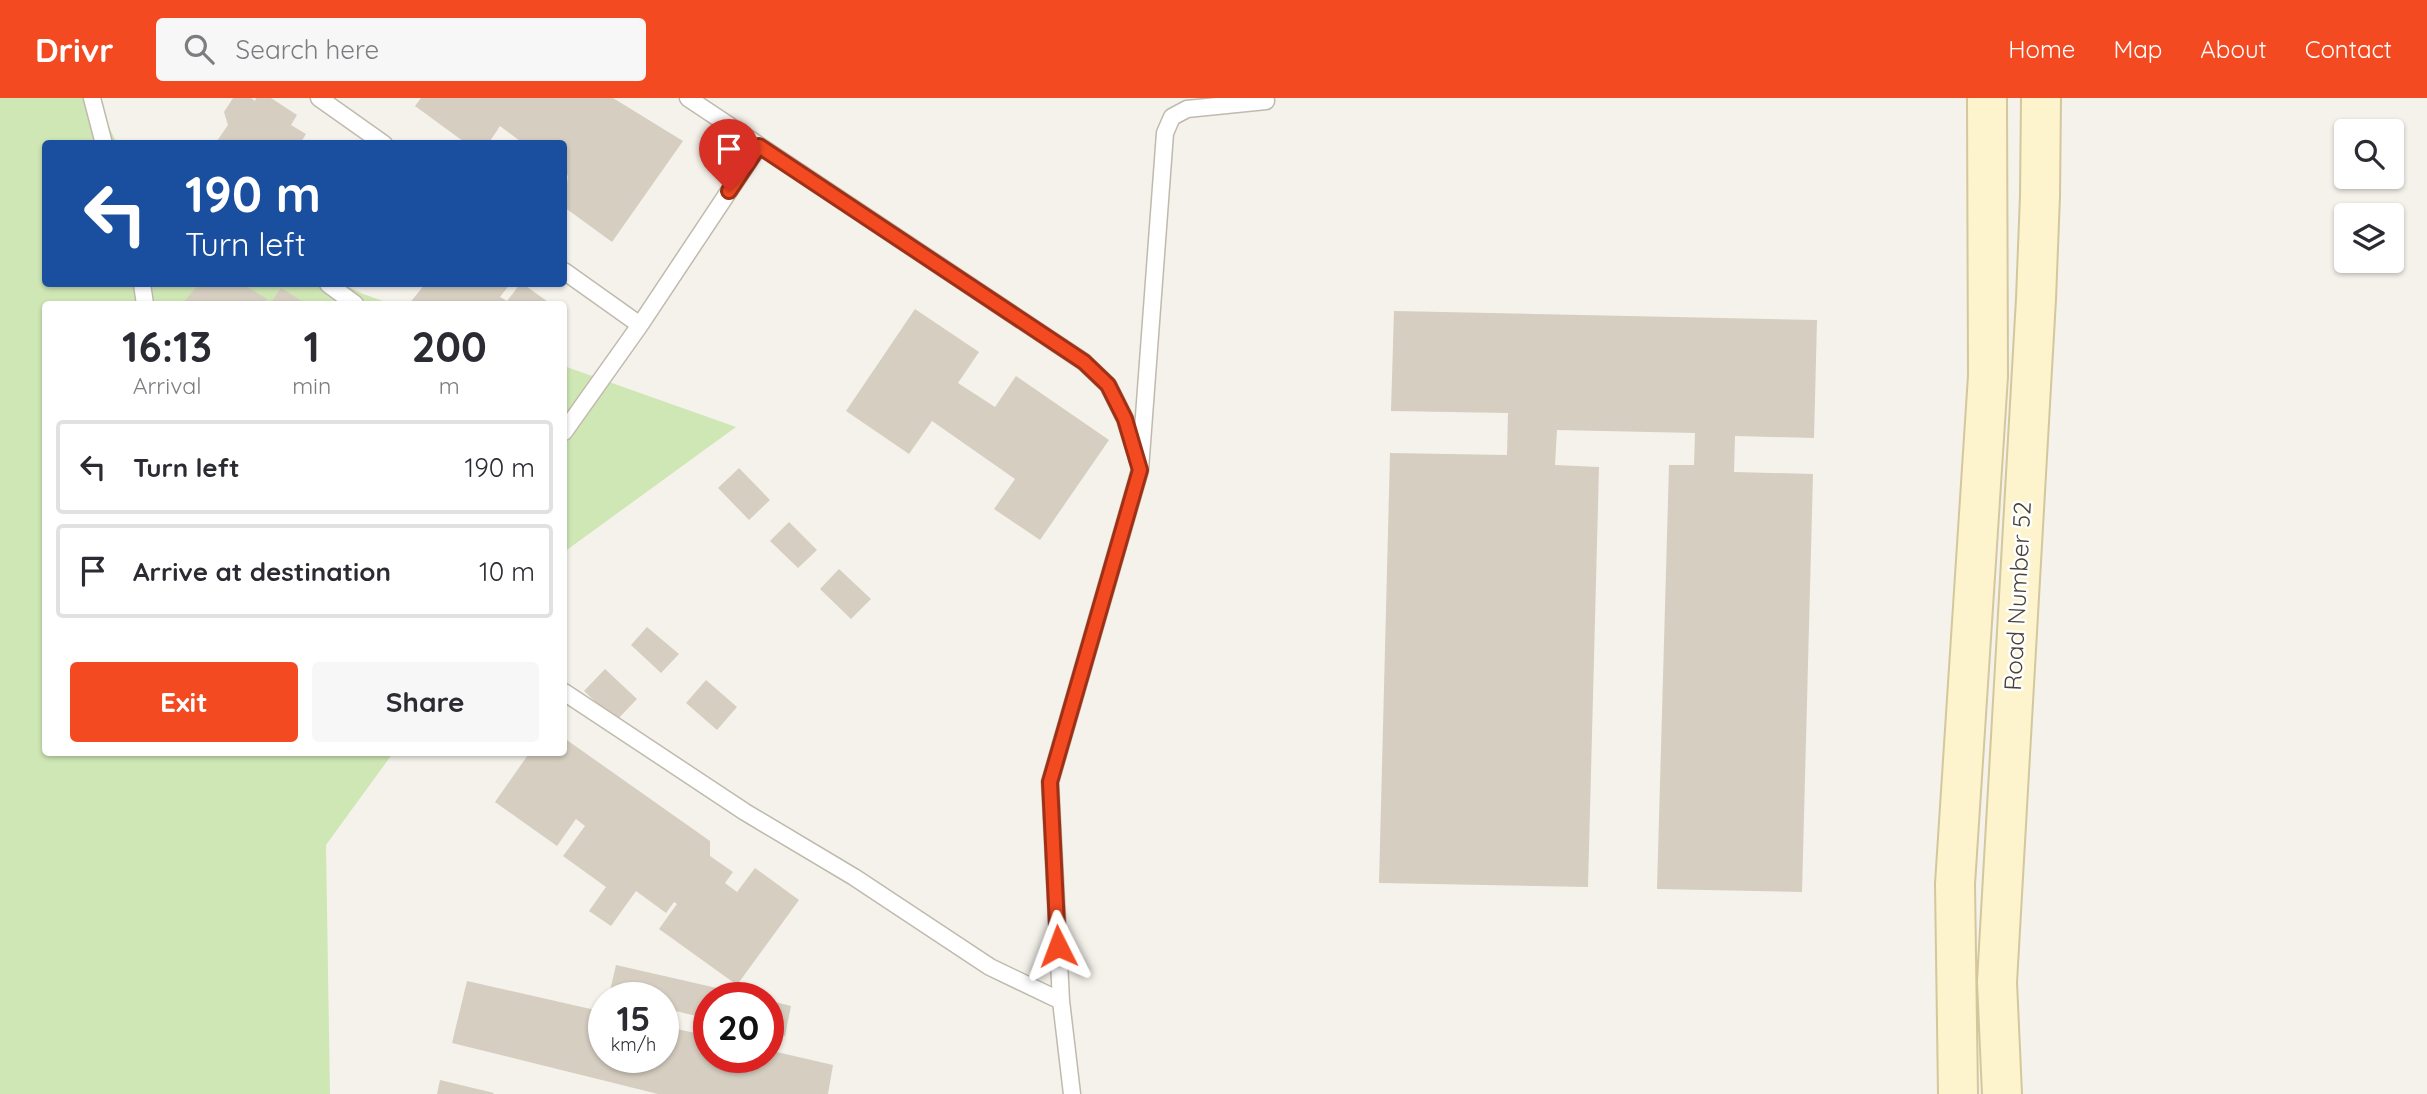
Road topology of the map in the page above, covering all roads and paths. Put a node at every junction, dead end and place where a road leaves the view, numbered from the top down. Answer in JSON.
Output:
{"nodes":[{"id":1,"x":92,"y":98,"type":"edge"},
{"id":2,"x":319,"y":98,"type":"edge"},
{"id":3,"x":688,"y":98,"type":"edge"},
{"id":4,"x":1987,"y":98,"type":"edge"},
{"id":5,"x":2041,"y":98,"type":"edge"},
{"id":6,"x":1266,"y":101,"type":"dead end"},
{"id":7,"x":103,"y":140,"type":"edge"},
{"id":8,"x":378,"y":140,"type":"edge"},
{"id":9,"x":759,"y":146,"type":"junction"},
{"id":10,"x":567,"y":273,"type":"edge"},
{"id":11,"x":332,"y":287,"type":"edge"},
{"id":12,"x":351,"y":301,"type":"edge"},
{"id":13,"x":640,"y":325,"type":"junction"},
{"id":14,"x":567,"y":428,"type":"edge"},
{"id":15,"x":1140,"y":470,"type":"junction"},
{"id":16,"x":567,"y":694,"type":"edge"},
{"id":17,"x":1061,"y":1001,"type":"junction"},
{"id":18,"x":1072,"y":1094,"type":"edge"},
{"id":19,"x":1958,"y":1094,"type":"edge"},
{"id":20,"x":2002,"y":1094,"type":"edge"}],
"edges":[{"from":1,"to":7,"type":"lane"},
{"from":2,"to":8,"type":"lane"},
{"from":3,"to":9,"type":"lane"},
{"from":4,"to":19,"type":"main road","name":"Road Number 52"},
{"from":5,"to":20,"type":"main road","name":"Road Number 52"},
{"from":6,"to":15,"type":"lane"},
{"from":9,"to":13,"type":"lane"},
{"from":9,"to":15,"type":"lane"},
{"from":10,"to":13,"type":"lane"},
{"from":11,"to":12,"type":"lane"},
{"from":13,"to":14,"type":"lane"},
{"from":15,"to":17,"type":"lane"},
{"from":16,"to":17,"type":"lane"},
{"from":17,"to":18,"type":"lane"}]}
